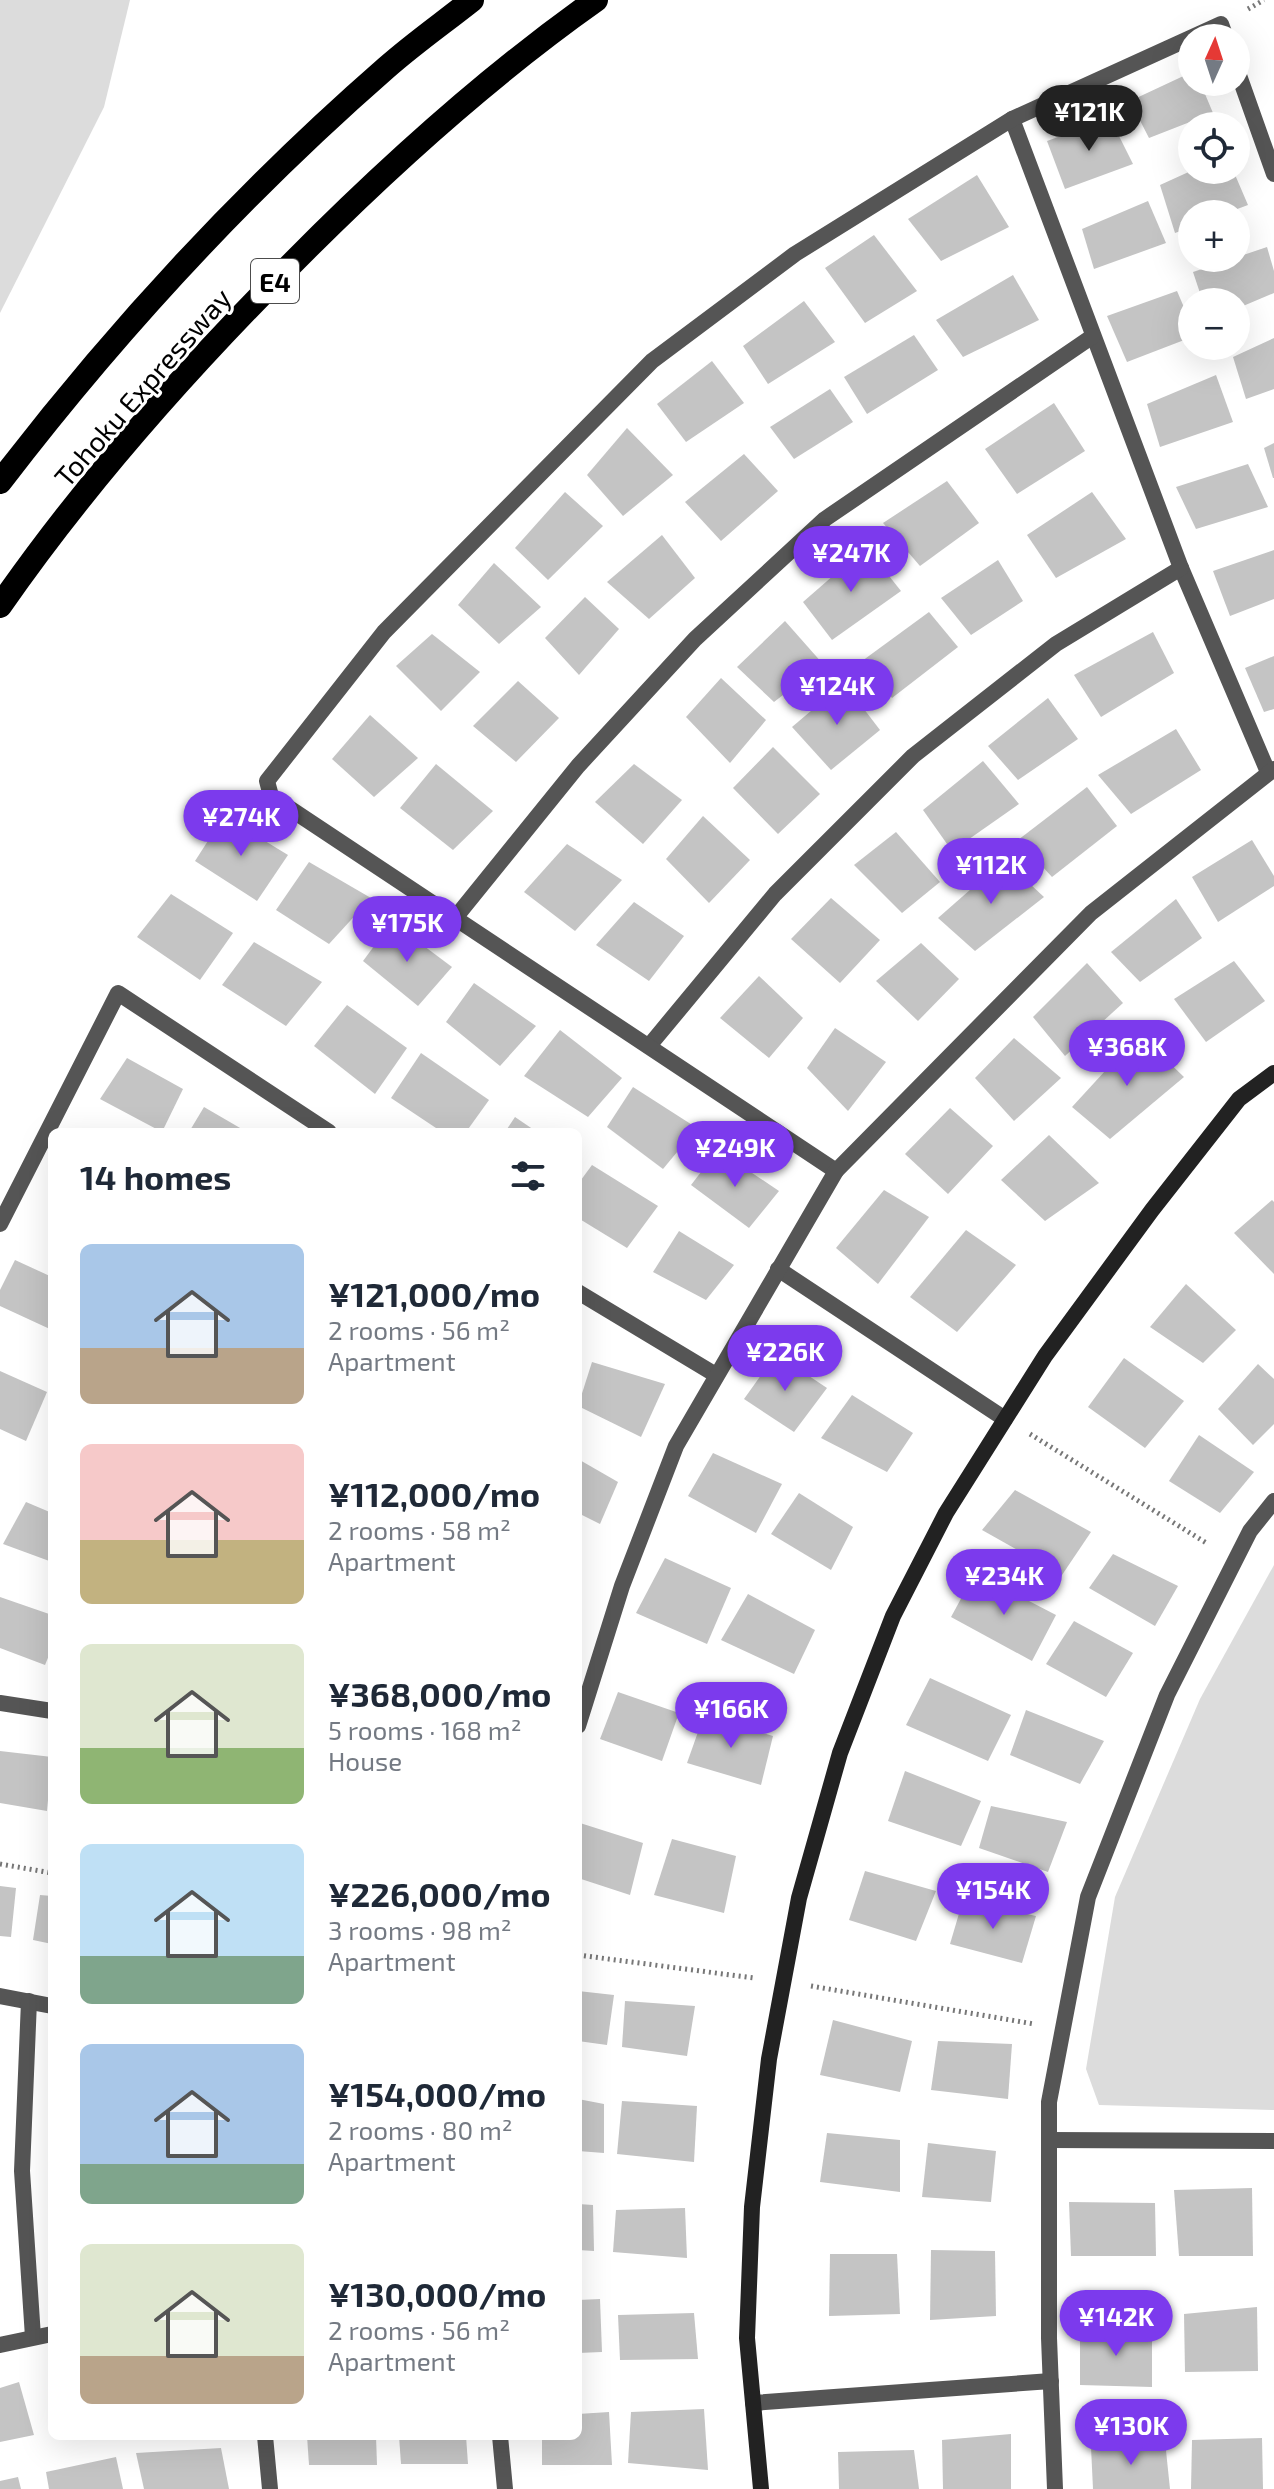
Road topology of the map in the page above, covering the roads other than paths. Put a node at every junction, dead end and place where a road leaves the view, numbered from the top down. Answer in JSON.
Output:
{"nodes":[{"id":1,"x":472,"y":0,"type":"edge"},
{"id":2,"x":596,"y":0,"type":"edge"},
{"id":3,"x":1178,"y":44,"type":"edge"},
{"id":4,"x":1246,"y":96,"type":"edge"},
{"id":5,"x":1012,"y":119,"type":"junction"},
{"id":6,"x":1274,"y":174,"type":"edge"},
{"id":7,"x":1093,"y":336,"type":"junction"},
{"id":8,"x":0,"y":482,"type":"edge"},
{"id":9,"x":1181,"y":568,"type":"junction"},
{"id":10,"x":0,"y":606,"type":"edge"},
{"id":11,"x":1271,"y":771,"type":"edge"},
{"id":12,"x":455,"y":918,"type":"junction"},
{"id":13,"x":649,"y":1046,"type":"junction"},
{"id":14,"x":1274,"y":1073,"type":"edge"},
{"id":15,"x":49,"y":1128,"type":"edge"},
{"id":16,"x":318,"y":1128,"type":"edge"},
{"id":17,"x":48,"y":1130,"type":"edge"},
{"id":18,"x":836,"y":1171,"type":"junction"},
{"id":19,"x":0,"y":1224,"type":"edge"},
{"id":20,"x":778,"y":1269,"type":"junction"},
{"id":21,"x":582,"y":1294,"type":"edge"},
{"id":22,"x":716,"y":1375,"type":"junction"},
{"id":23,"x":1005,"y":1419,"type":"junction"},
{"id":24,"x":1274,"y":1501,"type":"edge"},
{"id":25,"x":0,"y":1703,"type":"edge"},
{"id":26,"x":48,"y":1710,"type":"edge"},
{"id":27,"x":582,"y":1713,"type":"edge"},
{"id":28,"x":0,"y":1996,"type":"edge"},
{"id":29,"x":29,"y":2001,"type":"junction"},
{"id":30,"x":48,"y":2005,"type":"edge"},
{"id":31,"x":1049,"y":2140,"type":"junction"},
{"id":32,"x":1274,"y":2141,"type":"edge"},
{"id":33,"x":48,"y":2335,"type":"edge"},
{"id":34,"x":33,"y":2337,"type":"junction"},
{"id":35,"x":0,"y":2345,"type":"edge"},
{"id":36,"x":1051,"y":2381,"type":"junction"},
{"id":37,"x":753,"y":2403,"type":"junction"},
{"id":38,"x":265,"y":2440,"type":"edge"},
{"id":39,"x":500,"y":2440,"type":"edge"},
{"id":40,"x":270,"y":2489,"type":"edge"},
{"id":41,"x":505,"y":2489,"type":"edge"},
{"id":42,"x":761,"y":2489,"type":"edge"},
{"id":43,"x":1055,"y":2489,"type":"edge"}],
"edges":[{"from":1,"to":8,"type":"highway","name":"Tohoku Expressway"},
{"from":2,"to":10,"type":"highway","name":"Tohoku Expressway","number":"E4"},
{"from":3,"to":5,"type":"street"},
{"from":4,"to":6,"type":"street"},
{"from":5,"to":7,"type":"street"},
{"from":5,"to":12,"type":"street"},
{"from":7,"to":9,"type":"street"},
{"from":7,"to":12,"type":"street"},
{"from":9,"to":11,"type":"street"},
{"from":9,"to":13,"type":"street"},
{"from":11,"to":18,"type":"street"},
{"from":12,"to":13,"type":"street"},
{"from":13,"to":18,"type":"street"},
{"from":14,"to":23,"type":"street"},
{"from":15,"to":16,"type":"street"},
{"from":17,"to":19,"type":"street"},
{"from":18,"to":20,"type":"street"},
{"from":20,"to":22,"type":"street"},
{"from":20,"to":23,"type":"street"},
{"from":21,"to":22,"type":"street"},
{"from":22,"to":27,"type":"street"},
{"from":23,"to":37,"type":"street"},
{"from":24,"to":31,"type":"street"},
{"from":25,"to":26,"type":"street"},
{"from":28,"to":29,"type":"street"},
{"from":29,"to":30,"type":"street"},
{"from":29,"to":34,"type":"street"},
{"from":31,"to":32,"type":"street"},
{"from":31,"to":36,"type":"street"},
{"from":33,"to":34,"type":"street"},
{"from":34,"to":35,"type":"street"},
{"from":36,"to":37,"type":"street"},
{"from":36,"to":43,"type":"street"},
{"from":37,"to":42,"type":"street"},
{"from":38,"to":40,"type":"street"},
{"from":39,"to":41,"type":"street"}]}
